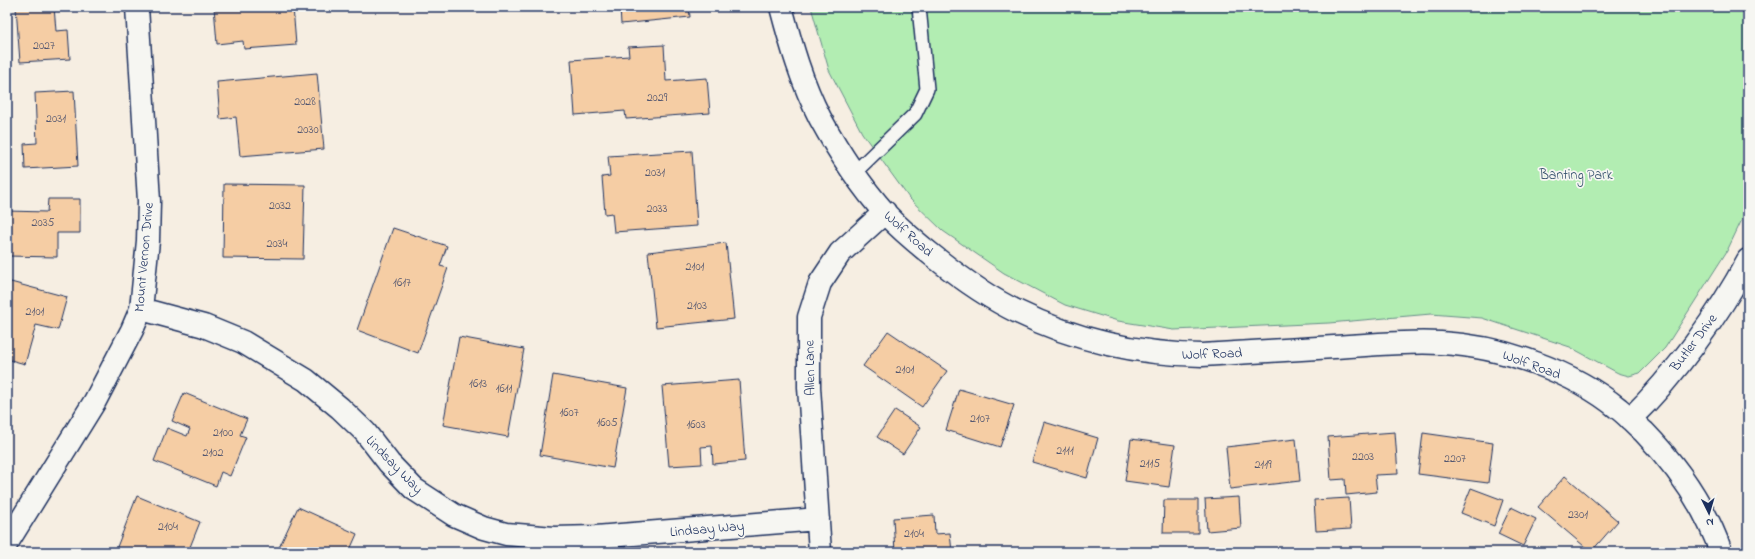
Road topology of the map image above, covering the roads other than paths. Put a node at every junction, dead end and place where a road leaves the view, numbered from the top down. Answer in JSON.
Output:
{"nodes":[{"id":1,"x":136,"y":7,"type":"edge"},
{"id":2,"x":781,"y":7,"type":"edge"},
{"id":3,"x":919,"y":7,"type":"edge"},
{"id":4,"x":854,"y":173,"type":"junction"},
{"id":5,"x":885,"y":212,"type":"junction"},
{"id":6,"x":1748,"y":260,"type":"edge"},
{"id":7,"x":141,"y":309,"type":"junction"},
{"id":8,"x":1630,"y":418,"type":"junction"},
{"id":9,"x":818,"y":519,"type":"junction"},
{"id":10,"x":7,"y":543,"type":"edge"},
{"id":11,"x":820,"y":552,"type":"edge"},
{"id":12,"x":1721,"y":552,"type":"edge"}],
"edges":[{"from":1,"to":7,"type":"street","name":"Mount Vernon Drive"},
{"from":2,"to":4,"type":"street","name":"Wolf Road"},
{"from":3,"to":4,"type":"lane"},
{"from":4,"to":5,"type":"street","name":"Wolf Road"},
{"from":5,"to":8,"type":"street","name":"Wolf Road"},
{"from":5,"to":9,"type":"street","name":"Allen Lane"},
{"from":6,"to":8,"type":"street","name":"Butler Drive"},
{"from":7,"to":9,"type":"street","name":"Lindsay Way"},
{"from":7,"to":10,"type":"street","name":"Mount Vernon Drive"},
{"from":8,"to":12,"type":"street","name":"Wolf Road"},
{"from":9,"to":11,"type":"street","name":"Allen Lane"}]}
